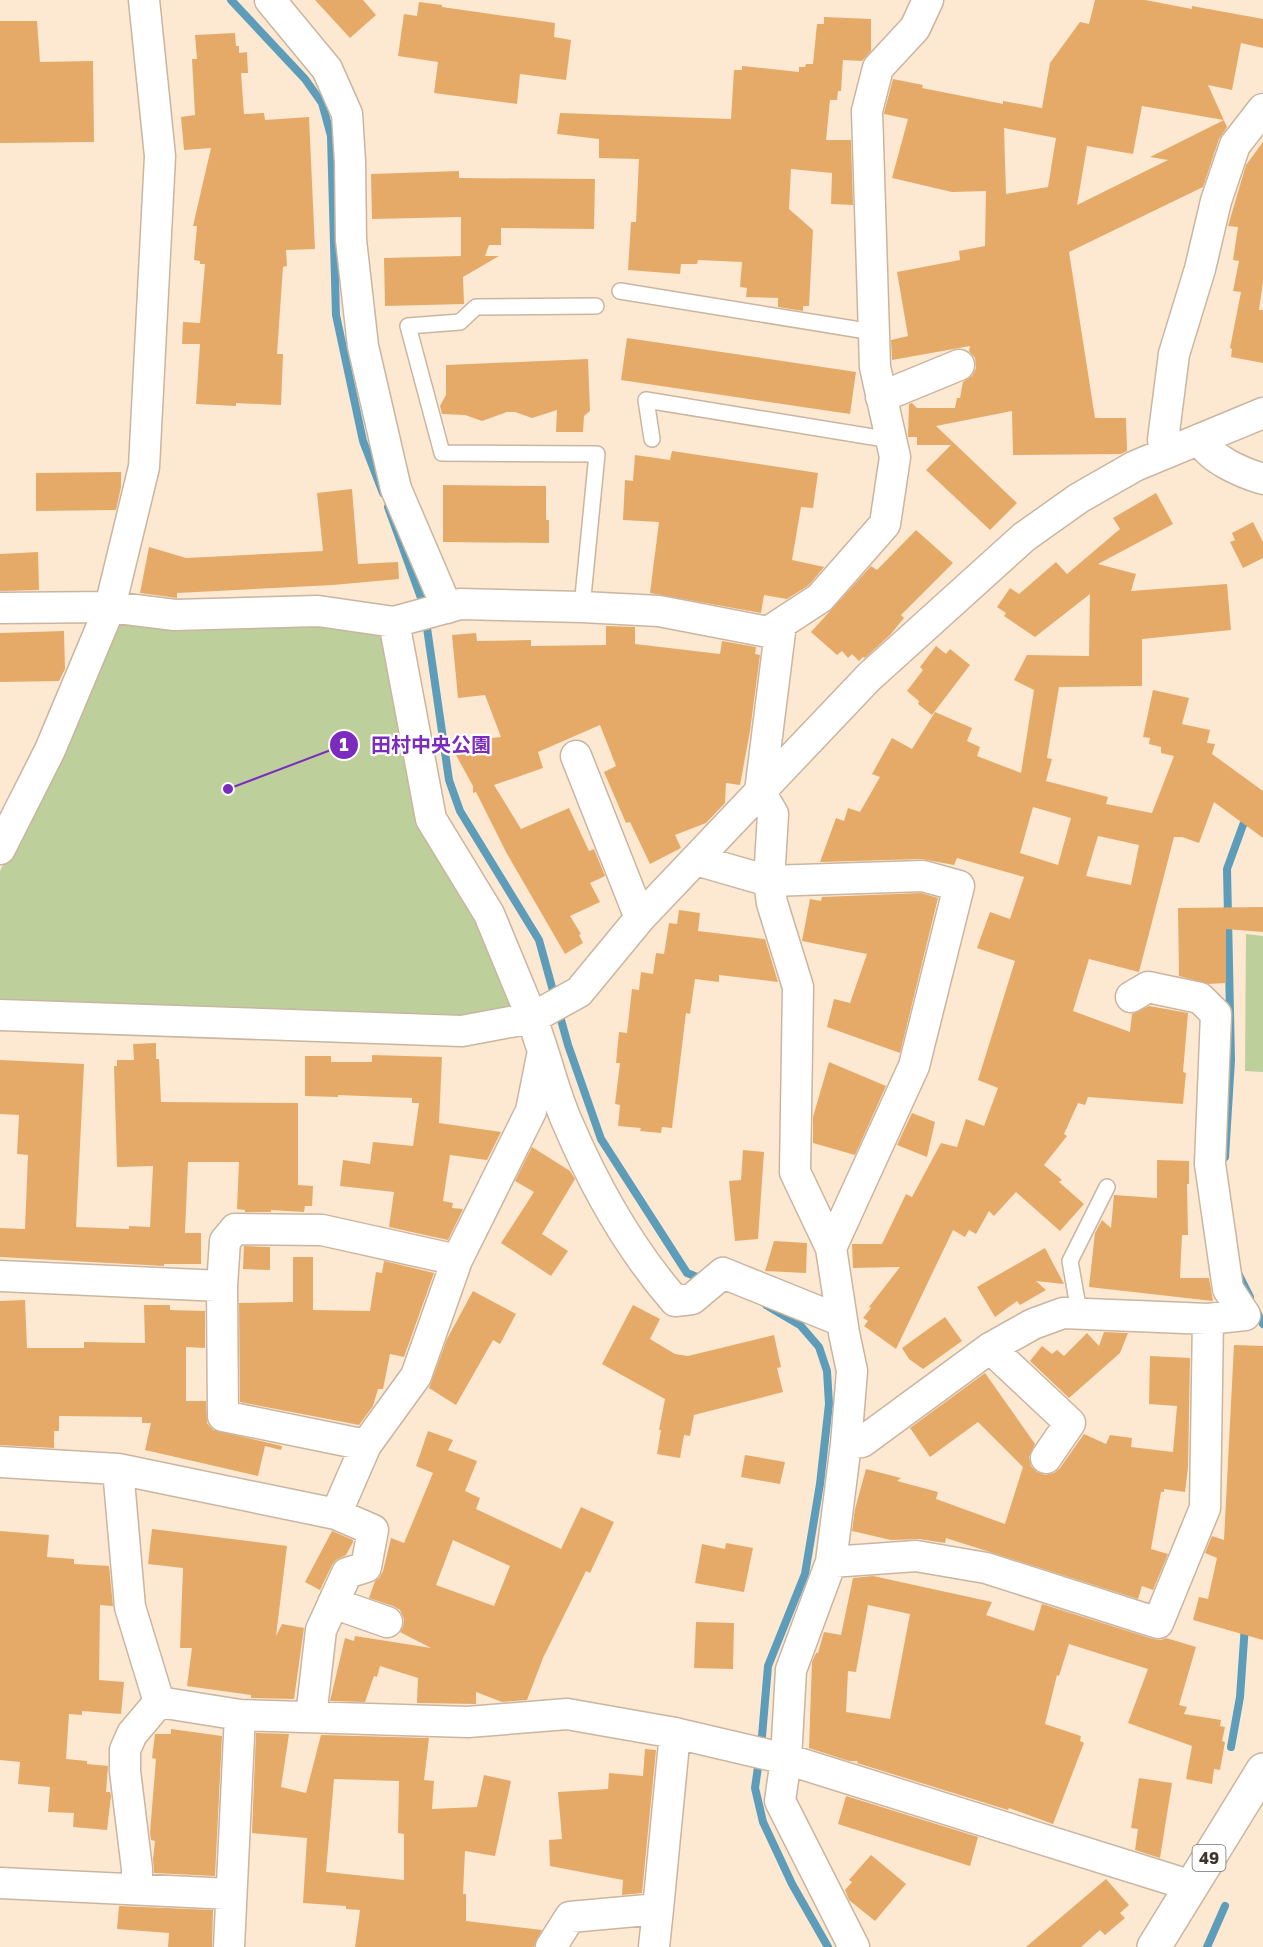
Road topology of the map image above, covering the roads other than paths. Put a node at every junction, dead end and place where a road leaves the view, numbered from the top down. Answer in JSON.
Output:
{"nodes":[{"id":1,"x":144,"y":0,"type":"edge"},
{"id":2,"x":270,"y":0,"type":"edge"},
{"id":3,"x":928,"y":0,"type":"edge"},
{"id":4,"x":1263,"y":109,"type":"edge"},
{"id":5,"x":620,"y":291,"type":"dead end"},
{"id":6,"x":596,"y":306,"type":"dead end"},
{"id":7,"x":873,"y":332,"type":"junction"},
{"id":8,"x":959,"y":365,"type":"dead end"},
{"id":9,"x":881,"y":397,"type":"junction"},
{"id":10,"x":1263,"y":413,"type":"edge"},
{"id":11,"x":652,"y":439,"type":"dead end"},
{"id":12,"x":891,"y":440,"type":"junction"},
{"id":13,"x":1200,"y":440,"type":"junction"},
{"id":14,"x":1168,"y":452,"type":"junction"},
{"id":15,"x":1263,"y":479,"type":"edge"},
{"id":16,"x":110,"y":607,"type":"junction"},
{"id":17,"x":582,"y":607,"type":"junction"},
{"id":18,"x":0,"y":608,"type":"edge"},
{"id":19,"x":443,"y":609,"type":"junction"},
{"id":20,"x":401,"y":621,"type":"junction"},
{"id":21,"x":781,"y":624,"type":"junction"},
{"id":22,"x":576,"y":756,"type":"dead end"},
{"id":23,"x":760,"y":792,"type":"junction"},
{"id":24,"x":8,"y":817,"type":"edge"},
{"id":25,"x":0,"y":849,"type":"edge"},
{"id":26,"x":696,"y":860,"type":"junction"},
{"id":27,"x":769,"y":881,"type":"junction"},
{"id":28,"x":640,"y":918,"type":"junction"},
{"id":29,"x":1131,"y":997,"type":"dead end"},
{"id":30,"x":0,"y":1015,"type":"edge"},
{"id":31,"x":532,"y":1018,"type":"junction"},
{"id":32,"x":543,"y":1052,"type":"junction"},
{"id":33,"x":1107,"y":1187,"type":"dead end"},
{"id":34,"x":831,"y":1248,"type":"junction"},
{"id":35,"x":457,"y":1260,"type":"junction"},
{"id":36,"x":0,"y":1276,"type":"edge"},
{"id":37,"x":222,"y":1286,"type":"junction"},
{"id":38,"x":1079,"y":1312,"type":"junction"},
{"id":39,"x":1254,"y":1313,"type":"edge"},
{"id":40,"x":1208,"y":1319,"type":"junction"},
{"id":41,"x":842,"y":1321,"type":"junction"},
{"id":42,"x":990,"y":1348,"type":"junction"},
{"id":43,"x":846,"y":1444,"type":"junction"},
{"id":44,"x":366,"y":1445,"type":"junction"},
{"id":45,"x":1046,"y":1458,"type":"dead end"},
{"id":46,"x":0,"y":1462,"type":"edge"},
{"id":47,"x":118,"y":1469,"type":"junction"},
{"id":48,"x":336,"y":1514,"type":"junction"},
{"id":49,"x":831,"y":1562,"type":"junction"},
{"id":50,"x":333,"y":1603,"type":"junction"},
{"id":51,"x":387,"y":1622,"type":"dead end"},
{"id":52,"x":159,"y":1702,"type":"junction"},
{"id":53,"x":240,"y":1714,"type":"junction"},
{"id":54,"x":311,"y":1717,"type":"junction"},
{"id":55,"x":675,"y":1733,"type":"junction"},
{"id":56,"x":771,"y":1755,"type":"junction"},
{"id":57,"x":1263,"y":1770,"type":"edge"},
{"id":58,"x":0,"y":1883,"type":"edge"},
{"id":59,"x":1192,"y":1886,"type":"junction"},
{"id":60,"x":137,"y":1889,"type":"junction"},
{"id":61,"x":231,"y":1894,"type":"junction"},
{"id":62,"x":658,"y":1909,"type":"junction"},
{"id":63,"x":228,"y":1947,"type":"edge"},
{"id":64,"x":551,"y":1947,"type":"edge"},
{"id":65,"x":654,"y":1947,"type":"edge"},
{"id":66,"x":854,"y":1947,"type":"edge"},
{"id":67,"x":1154,"y":1947,"type":"edge"}],
"edges":[{"from":1,"to":16,"type":"street"},
{"from":2,"to":19,"type":"street"},
{"from":3,"to":7,"type":"street"},
{"from":4,"to":14,"type":"street"},
{"from":5,"to":7,"type":"lane"},
{"from":6,"to":17,"type":"lane"},
{"from":7,"to":9,"type":"street"},
{"from":8,"to":9,"type":"street"},
{"from":9,"to":12,"type":"street"},
{"from":10,"to":13,"type":"street"},
{"from":11,"to":12,"type":"lane"},
{"from":12,"to":21,"type":"street"},
{"from":13,"to":14,"type":"street"},
{"from":13,"to":15,"type":"street"},
{"from":14,"to":23,"type":"street"},
{"from":16,"to":18,"type":"street"},
{"from":16,"to":20,"type":"street"},
{"from":16,"to":24,"type":"street"},
{"from":17,"to":19,"type":"street"},
{"from":17,"to":21,"type":"street"},
{"from":19,"to":20,"type":"street"},
{"from":20,"to":31,"type":"street"},
{"from":21,"to":23,"type":"street"},
{"from":22,"to":28,"type":"street"},
{"from":23,"to":26,"type":"street"},
{"from":23,"to":27,"type":"street"},
{"from":24,"to":25,"type":"street"},
{"from":26,"to":27,"type":"street"},
{"from":26,"to":28,"type":"street"},
{"from":27,"to":34,"type":"street"},
{"from":27,"to":34,"type":"street"},
{"from":28,"to":31,"type":"street"},
{"from":29,"to":39,"type":"street"},
{"from":30,"to":31,"type":"street"},
{"from":31,"to":32,"type":"street"},
{"from":32,"to":35,"type":"street"},
{"from":32,"to":41,"type":"street"},
{"from":33,"to":38,"type":"lane"},
{"from":34,"to":41,"type":"street"},
{"from":35,"to":37,"type":"street"},
{"from":35,"to":44,"type":"street"},
{"from":36,"to":37,"type":"street"},
{"from":37,"to":44,"type":"street"},
{"from":38,"to":40,"type":"street"},
{"from":38,"to":42,"type":"street"},
{"from":39,"to":40,"type":"street"},
{"from":40,"to":49,"type":"street"},
{"from":41,"to":43,"type":"street"},
{"from":42,"to":43,"type":"street"},
{"from":42,"to":45,"type":"street"},
{"from":43,"to":49,"type":"street"},
{"from":44,"to":48,"type":"street"},
{"from":46,"to":47,"type":"street"},
{"from":47,"to":48,"type":"street"},
{"from":47,"to":52,"type":"street"},
{"from":48,"to":50,"type":"street"},
{"from":49,"to":56,"type":"street"},
{"from":50,"to":51,"type":"street"},
{"from":50,"to":54,"type":"street"},
{"from":52,"to":53,"type":"street"},
{"from":52,"to":60,"type":"street"},
{"from":53,"to":54,"type":"street"},
{"from":53,"to":61,"type":"street"},
{"from":54,"to":55,"type":"street"},
{"from":55,"to":56,"type":"street"},
{"from":55,"to":62,"type":"street"},
{"from":56,"to":59,"type":"street"},
{"from":56,"to":66,"type":"street"},
{"from":57,"to":59,"type":"main road","number":"49"},
{"from":58,"to":60,"type":"street"},
{"from":59,"to":67,"type":"main road","number":"49"},
{"from":60,"to":61,"type":"street"},
{"from":61,"to":63,"type":"street"},
{"from":62,"to":64,"type":"street"},
{"from":62,"to":65,"type":"street"}]}
